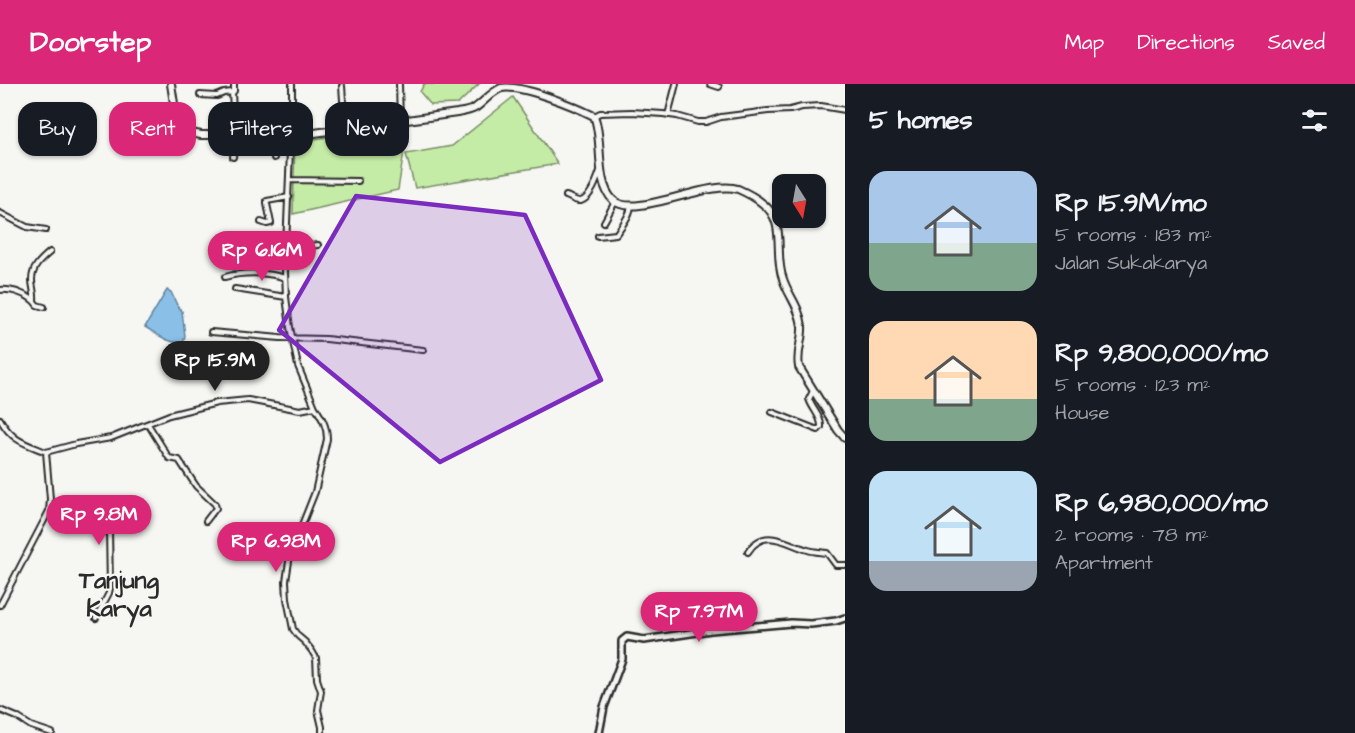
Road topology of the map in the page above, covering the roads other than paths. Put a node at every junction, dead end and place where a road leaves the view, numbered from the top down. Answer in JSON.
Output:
{"nodes":[{"id":1,"x":171,"y":84,"type":"edge"},
{"id":2,"x":234,"y":84,"type":"edge"},
{"id":3,"x":292,"y":84,"type":"edge"},
{"id":4,"x":399,"y":84,"type":"edge"},
{"id":5,"x":676,"y":84,"type":"edge"},
{"id":6,"x":710,"y":84,"type":"edge"},
{"id":7,"x":342,"y":86,"type":"dead end"},
{"id":8,"x":519,"y":86,"type":"edge"},
{"id":9,"x":719,"y":87,"type":"dead end"},
{"id":10,"x":232,"y":93,"type":"junction"},
{"id":11,"x":200,"y":95,"type":"dead end"},
{"id":12,"x":232,"y":102,"type":"edge"},
{"id":13,"x":292,"y":102,"type":"edge"},
{"id":14,"x":343,"y":102,"type":"edge"},
{"id":15,"x":399,"y":102,"type":"edge"},
{"id":16,"x":845,"y":110,"type":"edge"},
{"id":17,"x":668,"y":115,"type":"junction"},
{"id":18,"x":594,"y":116,"type":"junction"},
{"id":19,"x":409,"y":120,"type":"edge"},
{"id":20,"x":208,"y":135,"type":"edge"},
{"id":21,"x":289,"y":156,"type":"edge"},
{"id":22,"x":601,"y":167,"type":"junction"},
{"id":23,"x":289,"y":180,"type":"junction"},
{"id":24,"x":358,"y":181,"type":"dead end"},
{"id":25,"x":566,"y":196,"type":"dead end"},
{"id":26,"x":289,"y":197,"type":"junction"},
{"id":27,"x":615,"y":202,"type":"junction"},
{"id":28,"x":631,"y":206,"type":"junction"},
{"id":29,"x":0,"y":213,"type":"edge"},
{"id":30,"x":261,"y":222,"type":"dead end"},
{"id":31,"x":604,"y":222,"type":"dead end"},
{"id":32,"x":46,"y":230,"type":"dead end"},
{"id":33,"x":598,"y":237,"type":"dead end"},
{"id":34,"x":318,"y":246,"type":"dead end"},
{"id":35,"x":286,"y":249,"type":"junction"},
{"id":36,"x":50,"y":252,"type":"dead end"},
{"id":37,"x":225,"y":277,"type":"dead end"},
{"id":38,"x":285,"y":278,"type":"junction"},
{"id":39,"x":235,"y":289,"type":"dead end"},
{"id":40,"x":0,"y":290,"type":"edge"},
{"id":41,"x":286,"y":297,"type":"junction"},
{"id":42,"x":34,"y":300,"type":"junction"},
{"id":43,"x":44,"y":307,"type":"dead end"},
{"id":44,"x":211,"y":332,"type":"dead end"},
{"id":45,"x":292,"y":338,"type":"junction"},
{"id":46,"x":423,"y":350,"type":"dead end"},
{"id":47,"x":814,"y":390,"type":"junction"},
{"id":48,"x":315,"y":407,"type":"junction"},
{"id":49,"x":772,"y":412,"type":"dead end"},
{"id":50,"x":0,"y":419,"type":"edge"},
{"id":51,"x":148,"y":424,"type":"junction"},
{"id":52,"x":845,"y":438,"type":"edge"},
{"id":53,"x":46,"y":452,"type":"junction"},
{"id":54,"x":49,"y":511,"type":"junction"},
{"id":55,"x":206,"y":521,"type":"dead end"},
{"id":56,"x":748,"y":552,"type":"dead end"},
{"id":57,"x":845,"y":565,"type":"edge"},
{"id":58,"x":0,"y":605,"type":"edge"},
{"id":59,"x":96,"y":618,"type":"dead end"},
{"id":60,"x":845,"y":618,"type":"edge"},
{"id":61,"x":0,"y":710,"type":"edge"},
{"id":62,"x":52,"y":733,"type":"edge"},
{"id":63,"x":321,"y":733,"type":"edge"},
{"id":64,"x":599,"y":733,"type":"edge"}],
"edges":[{"from":1,"to":20,"type":"main road"},
{"from":2,"to":10,"type":"street"},
{"from":3,"to":13,"type":"street"},
{"from":4,"to":15,"type":"street"},
{"from":5,"to":17,"type":"street"},
{"from":6,"to":9,"type":"street"},
{"from":7,"to":14,"type":"street"},
{"from":8,"to":18,"type":"main road"},
{"from":8,"to":19,"type":"main road"},
{"from":10,"to":11,"type":"street"},
{"from":10,"to":12,"type":"street"},
{"from":16,"to":17,"type":"street"},
{"from":17,"to":18,"type":"street"},
{"from":18,"to":22,"type":"main road"},
{"from":21,"to":23,"type":"street"},
{"from":22,"to":25,"type":"street"},
{"from":22,"to":27,"type":"main road"},
{"from":23,"to":24,"type":"street"},
{"from":23,"to":26,"type":"street"},
{"from":26,"to":30,"type":"street"},
{"from":26,"to":35,"type":"street"},
{"from":27,"to":28,"type":"main road"},
{"from":27,"to":31,"type":"street"},
{"from":28,"to":33,"type":"street"},
{"from":28,"to":47,"type":"main road"},
{"from":29,"to":32,"type":"street"},
{"from":34,"to":35,"type":"street"},
{"from":35,"to":38,"type":"street"},
{"from":36,"to":42,"type":"street"},
{"from":37,"to":38,"type":"street"},
{"from":38,"to":41,"type":"street"},
{"from":39,"to":41,"type":"street"},
{"from":40,"to":42,"type":"street"},
{"from":41,"to":45,"type":"street"},
{"from":42,"to":43,"type":"street"},
{"from":44,"to":45,"type":"street"},
{"from":45,"to":46,"type":"street"},
{"from":45,"to":48,"type":"street"},
{"from":47,"to":49,"type":"street"},
{"from":47,"to":52,"type":"main road"},
{"from":48,"to":51,"type":"street"},
{"from":48,"to":63,"type":"street"},
{"from":50,"to":53,"type":"street"},
{"from":51,"to":53,"type":"street"},
{"from":51,"to":55,"type":"street"},
{"from":53,"to":54,"type":"street"},
{"from":54,"to":58,"type":"street"},
{"from":54,"to":59,"type":"street"},
{"from":56,"to":57,"type":"street"},
{"from":60,"to":64,"type":"street"},
{"from":61,"to":62,"type":"street"}]}
